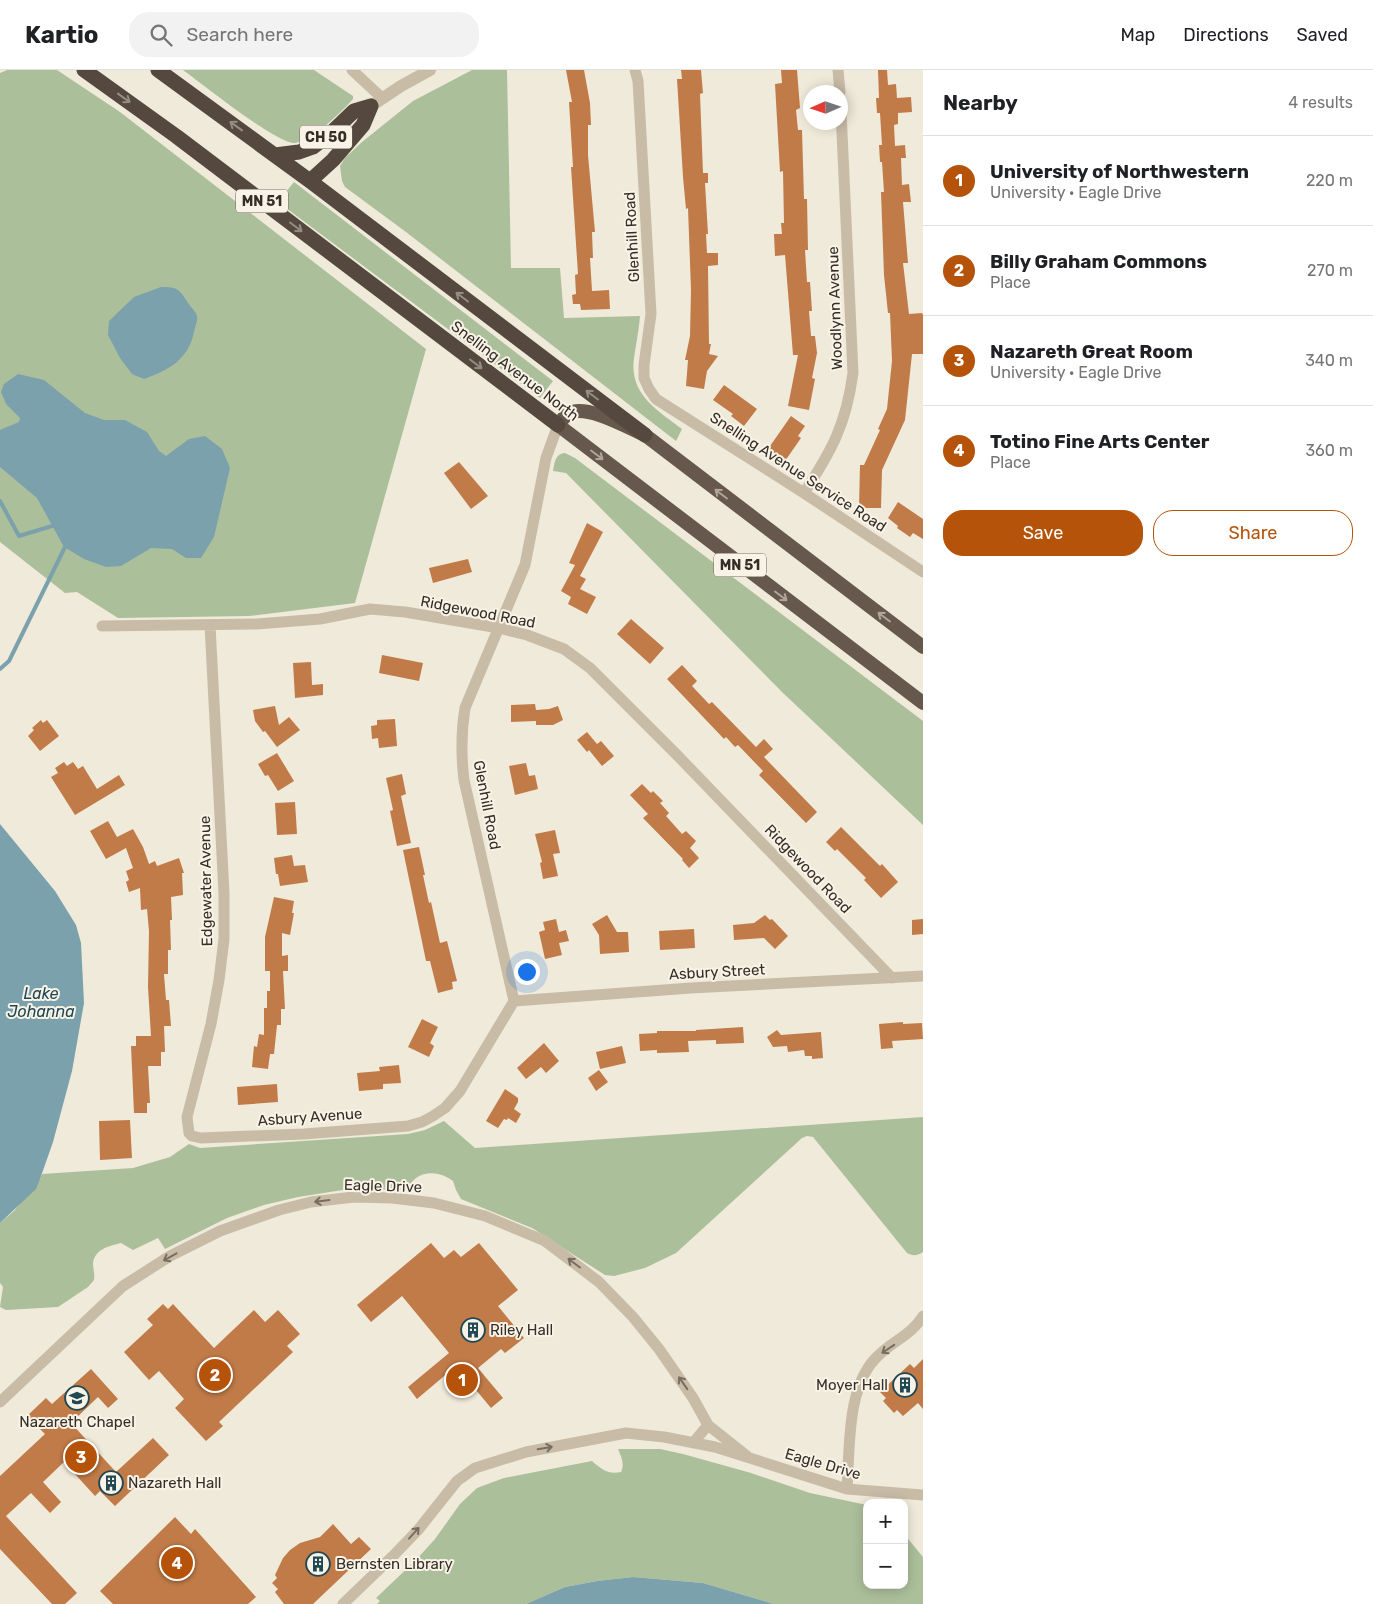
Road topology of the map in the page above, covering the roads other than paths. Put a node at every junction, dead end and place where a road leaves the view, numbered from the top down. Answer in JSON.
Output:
{"nodes":[{"id":1,"x":84,"y":70,"type":"edge"},
{"id":2,"x":158,"y":70,"type":"edge"},
{"id":3,"x":352,"y":70,"type":"edge"},
{"id":4,"x":430,"y":70,"type":"edge"},
{"id":5,"x":635,"y":70,"type":"edge"},
{"id":6,"x":838,"y":70,"type":"edge"},
{"id":7,"x":839,"y":85,"type":"edge"},
{"id":8,"x":377,"y":102,"type":"junction"},
{"id":9,"x":841,"y":130,"type":"edge"},
{"id":10,"x":275,"y":155,"type":"junction"},
{"id":11,"x":310,"y":181,"type":"junction"},
{"id":12,"x":656,"y":399,"type":"joint"},
{"id":13,"x":558,"y":425,"type":"junction"},
{"id":14,"x":645,"y":435,"type":"junction"},
{"id":15,"x":804,"y":493,"type":"junction"},
{"id":16,"x":923,"y":572,"type":"edge"},
{"id":17,"x":210,"y":625,"type":"junction"},
{"id":18,"x":102,"y":626,"type":"dead end"},
{"id":19,"x":499,"y":628,"type":"junction"},
{"id":20,"x":923,"y":647,"type":"edge"},
{"id":21,"x":923,"y":704,"type":"edge"},
{"id":22,"x":923,"y":976,"type":"edge"},
{"id":23,"x":892,"y":978,"type":"junction"},
{"id":24,"x":514,"y":1001,"type":"junction"},
{"id":25,"x":189,"y":1133,"type":"joint"},
{"id":26,"x":923,"y":1316,"type":"edge"},
{"id":27,"x":0,"y":1402,"type":"edge"},
{"id":28,"x":708,"y":1425,"type":"junction"},
{"id":29,"x":693,"y":1443,"type":"junction"},
{"id":30,"x":747,"y":1456,"type":"junction"},
{"id":31,"x":847,"y":1489,"type":"junction"},
{"id":32,"x":923,"y":1496,"type":"edge"},
{"id":33,"x":343,"y":1604,"type":"edge"}],
"edges":[{"from":1,"to":13,"type":"highway","name":"Snelling Avenue North","number":"MN 51","one_way":true},
{"from":10,"to":2,"type":"highway","number":"MN 51","one_way":true},
{"from":3,"to":8,"type":"street"},
{"from":4,"to":8,"type":"street","number":"CH 50"},
{"from":5,"to":12,"type":"street","name":"Glenhill Road"},
{"from":6,"to":7,"type":"street"},
{"from":8,"to":10,"type":"highway","number":"CH 50"},
{"from":8,"to":11,"type":"highway","number":"CH 50"},
{"from":9,"to":15,"type":"street","name":"Woodlynn Avenue"},
{"from":10,"to":11,"type":"highway","name":"Snelling Avenue North","number":"MN 51"},
{"from":14,"to":11,"type":"highway","name":"Snelling Avenue North","number":"MN 51","one_way":true},
{"from":12,"to":15,"type":"street","name":"Snelling Avenue Service Road"},
{"from":13,"to":14,"type":"highway"},
{"from":13,"to":19,"type":"street","name":"Glenhill Road"},
{"from":13,"to":21,"type":"highway","name":"Snelling Avenue North","number":"MN 51","one_way":true},
{"from":20,"to":14,"type":"highway","name":"Snelling Avenue North","number":"MN 51","one_way":true},
{"from":15,"to":16,"type":"street","name":"Snelling Avenue Service Road"},
{"from":17,"to":18,"type":"street","name":"Ridgewood Road"},
{"from":17,"to":19,"type":"street","name":"Ridgewood Road"},
{"from":17,"to":25,"type":"street","name":"Edgewater Avenue"},
{"from":19,"to":23,"type":"street","name":"Ridgewood Road"},
{"from":19,"to":24,"type":"street","name":"Glenhill Road"},
{"from":22,"to":23,"type":"street","name":"Asbury Street"},
{"from":23,"to":24,"type":"street","name":"Asbury Street"},
{"from":24,"to":25,"type":"street","name":"Asbury Avenue"},
{"from":26,"to":31,"type":"street","one_way":true},
{"from":28,"to":27,"type":"street","name":"Eagle Drive","one_way":true},
{"from":28,"to":29,"type":"street"},
{"from":28,"to":30,"type":"street","name":"Eagle Drive"},
{"from":29,"to":30,"type":"street","name":"Eagle Drive"},
{"from":33,"to":29,"type":"street","name":"Eagle Drive","one_way":true},
{"from":30,"to":31,"type":"street","name":"Eagle Drive"},
{"from":31,"to":32,"type":"street","name":"Eagle Drive"}]}
